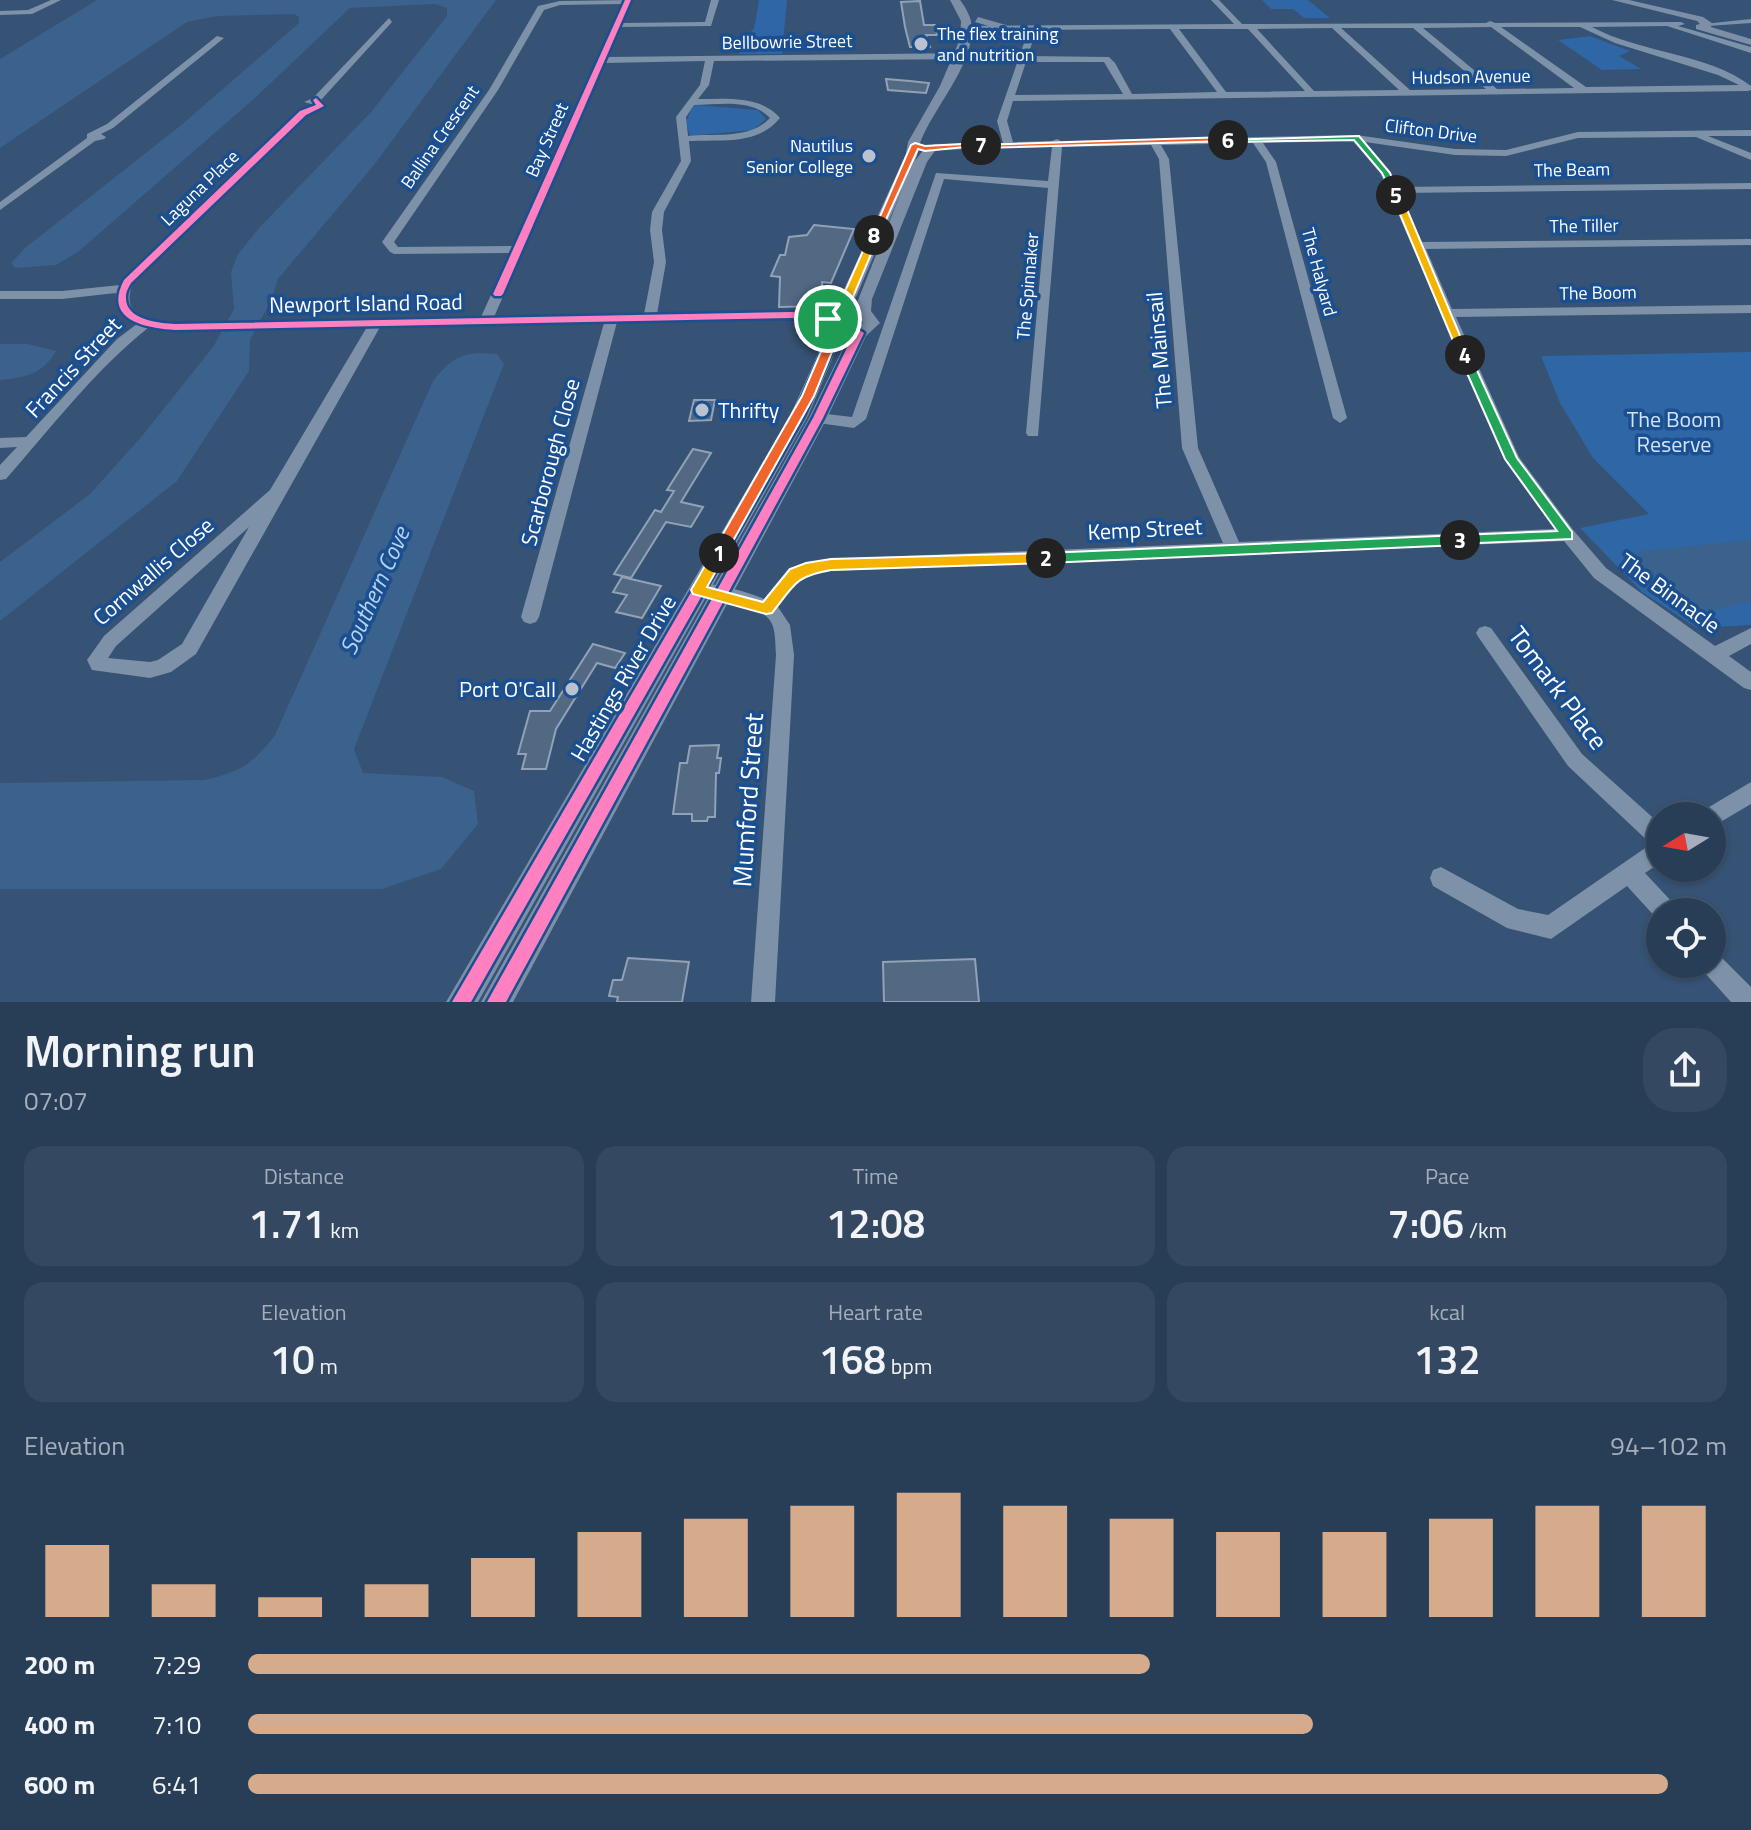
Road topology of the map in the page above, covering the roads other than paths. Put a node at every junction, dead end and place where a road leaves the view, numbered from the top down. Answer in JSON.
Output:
{"nodes":[{"id":1,"x":57,"y":0,"type":"edge"},
{"id":2,"x":715,"y":0,"type":"edge"},
{"id":3,"x":955,"y":0,"type":"edge"},
{"id":4,"x":967,"y":0,"type":"edge"},
{"id":5,"x":1215,"y":0,"type":"edge"},
{"id":6,"x":1606,"y":0,"type":"edge"},
{"id":7,"x":1617,"y":0,"type":"edge"},
{"id":8,"x":627,"y":1,"type":"edge"},
{"id":9,"x":0,"y":13,"type":"edge"},
{"id":10,"x":389,"y":20,"type":"dead end"},
{"id":11,"x":1678,"y":20,"type":"junction"},
{"id":12,"x":1751,"y":21,"type":"edge"},
{"id":13,"x":1633,"y":22,"type":"junction"},
{"id":14,"x":1487,"y":23,"type":"junction"},
{"id":15,"x":1536,"y":23,"type":"junction"},
{"id":16,"x":1579,"y":23,"type":"junction"},
{"id":17,"x":1658,"y":23,"type":"junction"},
{"id":18,"x":979,"y":24,"type":"junction"},
{"id":19,"x":1374,"y":24,"type":"junction"},
{"id":20,"x":1413,"y":24,"type":"junction"},
{"id":21,"x":1704,"y":24,"type":"junction"},
{"id":22,"x":617,"y":25,"type":"junction"},
{"id":23,"x":1244,"y":25,"type":"junction"},
{"id":24,"x":1333,"y":25,"type":"junction"},
{"id":25,"x":1172,"y":26,"type":"junction"},
{"id":26,"x":1007,"y":27,"type":"junction"},
{"id":27,"x":967,"y":28,"type":"junction"},
{"id":28,"x":220,"y":38,"type":"dead end"},
{"id":29,"x":1751,"y":40,"type":"edge"},
{"id":30,"x":1751,"y":50,"type":"edge"},
{"id":31,"x":959,"y":56,"type":"junction"},
{"id":32,"x":973,"y":56,"type":"junction"},
{"id":33,"x":710,"y":59,"type":"junction"},
{"id":34,"x":1025,"y":59,"type":"junction"},
{"id":35,"x":602,"y":60,"type":"junction"},
{"id":36,"x":1586,"y":92,"type":"junction"},
{"id":37,"x":1497,"y":93,"type":"junction"},
{"id":38,"x":1312,"y":94,"type":"junction"},
{"id":39,"x":1409,"y":94,"type":"junction"},
{"id":40,"x":1224,"y":96,"type":"junction"},
{"id":41,"x":1129,"y":97,"type":"junction"},
{"id":42,"x":1010,"y":98,"type":"junction"},
{"id":43,"x":690,"y":102,"type":"junction"},
{"id":44,"x":1751,"y":133,"type":"edge"},
{"id":45,"x":1695,"y":134,"type":"junction"},
{"id":46,"x":1356,"y":138,"type":"junction"},
{"id":47,"x":683,"y":139,"type":"junction"},
{"id":48,"x":1255,"y":139,"type":"junction"},
{"id":49,"x":1154,"y":141,"type":"junction"},
{"id":50,"x":1057,"y":142,"type":"junction"},
{"id":51,"x":927,"y":143,"type":"junction"},
{"id":52,"x":1008,"y":143,"type":"junction"},
{"id":53,"x":1751,"y":157,"type":"edge"},
{"id":54,"x":1055,"y":185,"type":"junction"},
{"id":55,"x":1751,"y":186,"type":"edge"},
{"id":56,"x":1394,"y":190,"type":"junction"},
{"id":57,"x":0,"y":207,"type":"edge"},
{"id":58,"x":1751,"y":242,"type":"edge"},
{"id":59,"x":1418,"y":246,"type":"junction"},
{"id":60,"x":517,"y":249,"type":"junction"},
{"id":61,"x":123,"y":288,"type":"junction"},
{"id":62,"x":0,"y":295,"type":"edge"},
{"id":63,"x":1751,"y":309,"type":"edge"},
{"id":64,"x":863,"y":312,"type":"junction"},
{"id":65,"x":1446,"y":313,"type":"junction"},
{"id":66,"x":612,"y":318,"type":"junction"},
{"id":67,"x":650,"y":318,"type":"junction"},
{"id":68,"x":831,"y":320,"type":"junction"},
{"id":69,"x":486,"y":321,"type":"junction"},
{"id":70,"x":376,"y":323,"type":"junction"},
{"id":71,"x":145,"y":324,"type":"junction"},
{"id":72,"x":859,"y":333,"type":"junction"},
{"id":73,"x":818,"y":418,"type":"junction"},
{"id":74,"x":1340,"y":418,"type":"dead end"},
{"id":75,"x":1033,"y":433,"type":"dead end"},
{"id":76,"x":32,"y":442,"type":"junction"},
{"id":77,"x":0,"y":443,"type":"edge"},
{"id":78,"x":0,"y":475,"type":"edge"},
{"id":79,"x":276,"y":494,"type":"junction"},
{"id":80,"x":1568,"y":535,"type":"junction"},
{"id":81,"x":1234,"y":550,"type":"junction"},
{"id":82,"x":708,"y":592,"type":"junction"},
{"id":83,"x":766,"y":609,"type":"junction"},
{"id":84,"x":530,"y":617,"type":"dead end"},
{"id":85,"x":1485,"y":633,"type":"dead end"},
{"id":86,"x":1751,"y":635,"type":"edge"},
{"id":87,"x":1714,"y":655,"type":"junction"},
{"id":88,"x":1751,"y":682,"type":"edge"},
{"id":89,"x":1751,"y":792,"type":"edge"},
{"id":90,"x":1726,"y":808,"type":"edge"},
{"id":91,"x":1646,"y":825,"type":"edge"},
{"id":92,"x":1646,"y":860,"type":"edge"},
{"id":93,"x":1629,"y":872,"type":"junction"},
{"id":94,"x":1441,"y":878,"type":"dead end"},
{"id":95,"x":1653,"y":898,"type":"edge"},
{"id":96,"x":1725,"y":978,"type":"edge"},
{"id":97,"x":461,"y":1002,"type":"edge"},
{"id":98,"x":496,"y":1002,"type":"edge"},
{"id":99,"x":763,"y":1002,"type":"edge"},
{"id":100,"x":1748,"y":1002,"type":"edge"}],
"edges":[{"from":1,"to":9,"type":"street"},
{"from":2,"to":22,"type":"street"},
{"from":3,"to":27,"type":"main road"},
{"from":4,"to":18,"type":"main road"},
{"from":5,"to":23,"type":"street"},
{"from":6,"to":11,"type":"main road"},
{"from":7,"to":11,"type":"main road"},
{"from":8,"to":22,"type":"street","name":"Bay Street"},
{"from":8,"to":60,"type":"street","name":"Ballina Crescent"},
{"from":10,"to":61,"type":"street","name":"Laguna Place"},
{"from":11,"to":17,"type":"street"},
{"from":11,"to":21,"type":"main road"},
{"from":12,"to":21,"type":"street"},
{"from":13,"to":15,"type":"street"},
{"from":13,"to":16,"type":"street"},
{"from":13,"to":17,"type":"street"},
{"from":14,"to":15,"type":"street"},
{"from":14,"to":19,"type":"street"},
{"from":14,"to":20,"type":"street"},
{"from":14,"to":36,"type":"street"},
{"from":15,"to":16,"type":"street"},
{"from":16,"to":36,"type":"street","name":"Hudson Avenue"},
{"from":17,"to":30,"type":"street"},
{"from":18,"to":26,"type":"main road"},
{"from":18,"to":27,"type":"street"},
{"from":18,"to":32,"type":"main road","name":"Hastings River Drive"},
{"from":19,"to":20,"type":"street"},
{"from":19,"to":24,"type":"street"},
{"from":20,"to":37,"type":"street"},
{"from":21,"to":29,"type":"main road"},
{"from":22,"to":35,"type":"street","name":"Bay Street"},
{"from":23,"to":24,"type":"street"},
{"from":23,"to":25,"type":"street"},
{"from":23,"to":38,"type":"street"},
{"from":24,"to":39,"type":"street"},
{"from":25,"to":26,"type":"street"},
{"from":25,"to":40,"type":"street"},
{"from":26,"to":34,"type":"street"},
{"from":27,"to":31,"type":"main road","name":"Hastings River Drive"},
{"from":28,"to":57,"type":"street"},
{"from":31,"to":32,"type":"street","name":"Bellbowrie Street"},
{"from":31,"to":33,"type":"street","name":"Bellbowrie Street"},
{"from":31,"to":51,"type":"main road","name":"Hastings River Drive"},
{"from":32,"to":51,"type":"main road","name":"Hastings River Drive"},
{"from":33,"to":35,"type":"street","name":"Bellbowrie Street"},
{"from":33,"to":43,"type":"street"},
{"from":34,"to":41,"type":"street"},
{"from":34,"to":42,"type":"street"},
{"from":35,"to":60,"type":"street","name":"Bay Street"},
{"from":36,"to":37,"type":"street","name":"Hudson Avenue"},
{"from":37,"to":39,"type":"street","name":"Hudson Avenue"},
{"from":38,"to":39,"type":"street","name":"Hudson Avenue"},
{"from":38,"to":40,"type":"street","name":"Hudson Avenue"},
{"from":40,"to":41,"type":"street","name":"Hudson Avenue"},
{"from":41,"to":42,"type":"street","name":"Hudson Avenue"},
{"from":42,"to":52,"type":"street"},
{"from":43,"to":47,"type":"street"},
{"from":43,"to":47,"type":"street"},
{"from":44,"to":45,"type":"street","name":"Clifton Drive"},
{"from":45,"to":46,"type":"street","name":"Clifton Drive"},
{"from":45,"to":53,"type":"street"},
{"from":46,"to":48,"type":"street","name":"Clifton Drive"},
{"from":46,"to":56,"type":"street","name":"The Binnacle"},
{"from":47,"to":67,"type":"street"},
{"from":48,"to":49,"type":"street","name":"Clifton Drive"},
{"from":48,"to":74,"type":"street","name":"The Halyard"},
{"from":49,"to":50,"type":"street","name":"Clifton Drive"},
{"from":49,"to":81,"type":"street","name":"The Mainsail"},
{"from":50,"to":52,"type":"street","name":"Clifton Drive"},
{"from":50,"to":54,"type":"street","name":"The Spinnaker"},
{"from":51,"to":52,"type":"street","name":"Clifton Drive"},
{"from":51,"to":64,"type":"main road","name":"Hastings River Drive"},
{"from":51,"to":68,"type":"main road","name":"Hastings River Drive"},
{"from":54,"to":73,"type":"street"},
{"from":54,"to":75,"type":"street","name":"The Spinnaker"},
{"from":55,"to":56,"type":"street","name":"The Beam"},
{"from":56,"to":59,"type":"street","name":"The Binnacle"},
{"from":58,"to":59,"type":"street","name":"The Tiller"},
{"from":59,"to":65,"type":"street","name":"The Binnacle"},
{"from":60,"to":69,"type":"street","name":"Bay Street"},
{"from":61,"to":62,"type":"street"},
{"from":61,"to":71,"type":"street"},
{"from":63,"to":65,"type":"street","name":"The Boom"},
{"from":64,"to":68,"type":"main road"},
{"from":64,"to":72,"type":"main road","name":"Hastings River Drive"},
{"from":65,"to":80,"type":"street","name":"The Binnacle"},
{"from":66,"to":67,"type":"street","name":"Newport Island Road"},
{"from":66,"to":69,"type":"street","name":"Newport Island Road"},
{"from":66,"to":84,"type":"street","name":"Scarborough Close"},
{"from":67,"to":68,"type":"street","name":"Newport Island Road"},
{"from":68,"to":72,"type":"main road"},
{"from":68,"to":82,"type":"main road","name":"Hastings River Drive"},
{"from":69,"to":70,"type":"street","name":"Newport Island Road"},
{"from":70,"to":71,"type":"street","name":"Newport Island Road"},
{"from":70,"to":79,"type":"street","name":"Cornwallis Close"},
{"from":71,"to":76,"type":"street","name":"Francis Street"},
{"from":72,"to":73,"type":"main road","name":"Hastings River Drive"},
{"from":73,"to":82,"type":"main road","name":"Hastings River Drive"},
{"from":76,"to":77,"type":"street"},
{"from":76,"to":78,"type":"street","name":"Francis Street"},
{"from":79,"to":79,"type":"street","name":"Cornwallis Close"},
{"from":80,"to":81,"type":"street","name":"Kemp Street"},
{"from":80,"to":87,"type":"street","name":"The Binnacle"},
{"from":81,"to":83,"type":"street","name":"Kemp Street"},
{"from":82,"to":83,"type":"street"},
{"from":82,"to":97,"type":"main road","name":"Hastings River Drive"},
{"from":82,"to":98,"type":"main road","name":"Hastings River Drive"},
{"from":83,"to":99,"type":"street","name":"Mumford Street"},
{"from":85,"to":91,"type":"street","name":"Tomark Place"},
{"from":86,"to":87,"type":"street"},
{"from":87,"to":88,"type":"street","name":"The Binnacle"},
{"from":89,"to":90,"type":"street"},
{"from":92,"to":93,"type":"street"},
{"from":93,"to":94,"type":"street"},
{"from":93,"to":95,"type":"street"},
{"from":96,"to":100,"type":"street"}]}
